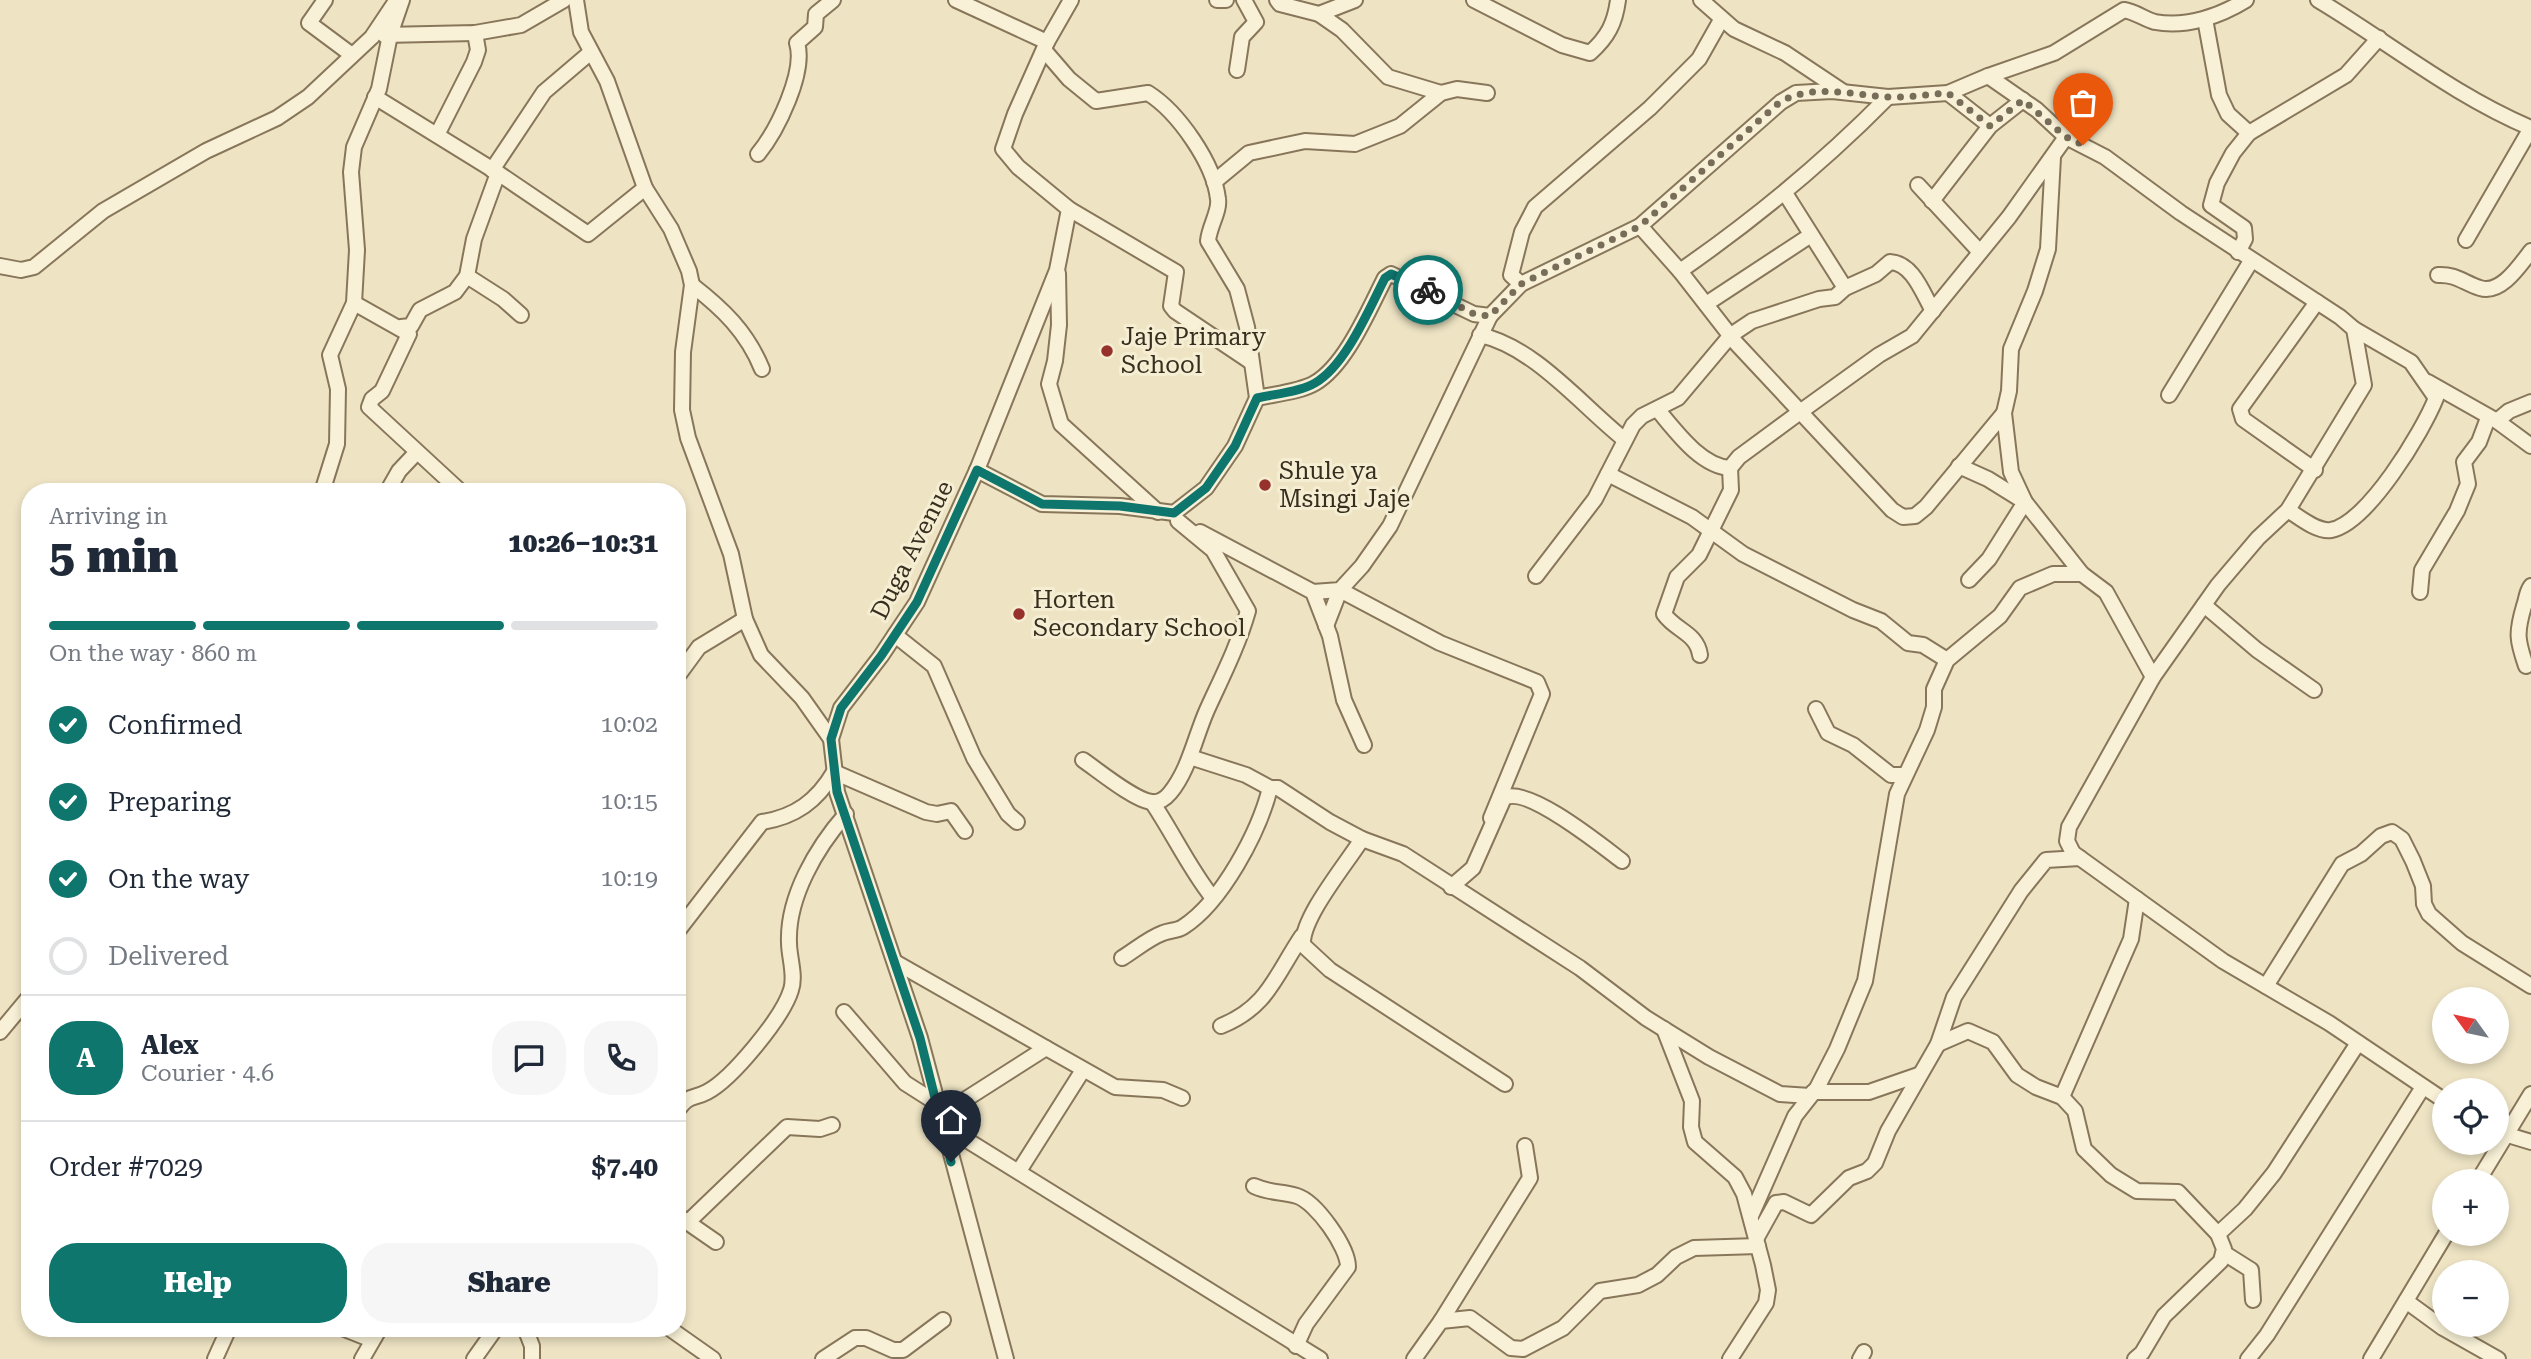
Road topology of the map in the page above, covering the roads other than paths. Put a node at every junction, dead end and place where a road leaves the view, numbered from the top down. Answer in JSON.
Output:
{"nodes":[{"id":1,"x":325,"y":0,"type":"edge"},
{"id":2,"x":399,"y":0,"type":"edge"},
{"id":3,"x":564,"y":0,"type":"edge"},
{"id":4,"x":576,"y":0,"type":"edge"},
{"id":5,"x":833,"y":0,"type":"edge"},
{"id":6,"x":956,"y":0,"type":"edge"},
{"id":7,"x":988,"y":0,"type":"edge"},
{"id":8,"x":1072,"y":0,"type":"edge"},
{"id":9,"x":1217,"y":0,"type":"edge"},
{"id":10,"x":1226,"y":0,"type":"edge"},
{"id":11,"x":1244,"y":0,"type":"edge"},
{"id":12,"x":1277,"y":0,"type":"edge"},
{"id":13,"x":1355,"y":0,"type":"edge"},
{"id":14,"x":1474,"y":0,"type":"edge"},
{"id":15,"x":1618,"y":0,"type":"edge"},
{"id":16,"x":1701,"y":0,"type":"edge"},
{"id":17,"x":2246,"y":0,"type":"edge"},
{"id":18,"x":2318,"y":0,"type":"edge"},
{"id":19,"x":1319,"y":14,"type":"junction"},
{"id":20,"x":997,"y":19,"type":"junction"},
{"id":21,"x":2205,"y":19,"type":"junction"},
{"id":22,"x":1721,"y":20,"type":"junction"},
{"id":23,"x":475,"y":33,"type":"junction"},
{"id":24,"x":390,"y":34,"type":"junction"},
{"id":25,"x":372,"y":37,"type":"junction"},
{"id":26,"x":2379,"y":38,"type":"junction"},
{"id":27,"x":1046,"y":46,"type":"junction"},
{"id":28,"x":591,"y":52,"type":"junction"},
{"id":29,"x":352,"y":55,"type":"junction"},
{"id":30,"x":1237,"y":69,"type":"dead end"},
{"id":31,"x":1988,"y":76,"type":"junction"},
{"id":32,"x":1842,"y":91,"type":"junction"},
{"id":33,"x":1441,"y":93,"type":"junction"},
{"id":34,"x":1487,"y":93,"type":"dead end"},
{"id":35,"x":1948,"y":93,"type":"junction"},
{"id":36,"x":375,"y":97,"type":"junction"},
{"id":37,"x":1888,"y":97,"type":"junction"},
{"id":38,"x":2023,"y":100,"type":"junction"},
{"id":39,"x":1990,"y":126,"type":"junction"},
{"id":40,"x":2531,"y":128,"type":"edge"},
{"id":41,"x":2249,"y":133,"type":"junction"},
{"id":42,"x":437,"y":135,"type":"junction"},
{"id":43,"x":2066,"y":137,"type":"junction"},
{"id":44,"x":758,"y":154,"type":"dead end"},
{"id":45,"x":2053,"y":157,"type":"junction"},
{"id":46,"x":495,"y":172,"type":"junction"},
{"id":47,"x":1214,"y":182,"type":"junction"},
{"id":48,"x":1918,"y":185,"type":"dead end"},
{"id":49,"x":645,"y":188,"type":"junction"},
{"id":50,"x":1785,"y":193,"type":"junction"},
{"id":51,"x":1932,"y":201,"type":"junction"},
{"id":52,"x":1069,"y":209,"type":"junction"},
{"id":53,"x":1640,"y":226,"type":"junction"},
{"id":54,"x":1811,"y":235,"type":"junction"},
{"id":55,"x":2466,"y":240,"type":"dead end"},
{"id":56,"x":1979,"y":251,"type":"junction"},
{"id":57,"x":2238,"y":251,"type":"junction"},
{"id":58,"x":2531,"y":251,"type":"edge"},
{"id":59,"x":2251,"y":261,"type":"junction"},
{"id":60,"x":0,"y":267,"type":"edge"},
{"id":61,"x":1057,"y":270,"type":"junction"},
{"id":62,"x":1680,"y":271,"type":"junction"},
{"id":63,"x":2438,"y":275,"type":"dead end"},
{"id":64,"x":467,"y":276,"type":"junction"},
{"id":65,"x":1521,"y":284,"type":"junction"},
{"id":66,"x":692,"y":285,"type":"junction"},
{"id":67,"x":1845,"y":288,"type":"junction"},
{"id":68,"x":2316,"y":302,"type":"junction"},
{"id":69,"x":354,"y":303,"type":"junction"},
{"id":70,"x":1706,"y":304,"type":"junction"},
{"id":71,"x":1933,"y":311,"type":"junction"},
{"id":72,"x":521,"y":315,"type":"dead end"},
{"id":73,"x":1490,"y":316,"type":"junction"},
{"id":74,"x":401,"y":327,"type":"junction"},
{"id":75,"x":2354,"y":329,"type":"junction"},
{"id":76,"x":1480,"y":335,"type":"junction"},
{"id":77,"x":1731,"y":335,"type":"junction"},
{"id":78,"x":1251,"y":362,"type":"junction"},
{"id":79,"x":762,"y":369,"type":"dead end"},
{"id":80,"x":2427,"y":382,"type":"junction"},
{"id":81,"x":2169,"y":395,"type":"dead end"},
{"id":82,"x":1257,"y":398,"type":"junction"},
{"id":83,"x":2531,"y":402,"type":"edge"},
{"id":84,"x":1657,"y":409,"type":"junction"},
{"id":85,"x":1800,"y":412,"type":"junction"},
{"id":86,"x":2004,"y":413,"type":"junction"},
{"id":87,"x":2493,"y":419,"type":"junction"},
{"id":88,"x":1625,"y":440,"type":"junction"},
{"id":89,"x":2531,"y":446,"type":"edge"},
{"id":90,"x":416,"y":453,"type":"junction"},
{"id":91,"x":1959,"y":466,"type":"junction"},
{"id":92,"x":1731,"y":468,"type":"junction"},
{"id":93,"x":977,"y":470,"type":"junction"},
{"id":94,"x":2315,"y":470,"type":"junction"},
{"id":95,"x":1608,"y":474,"type":"junction"},
{"id":96,"x":325,"y":483,"type":"edge"},
{"id":97,"x":394,"y":483,"type":"edge"},
{"id":98,"x":451,"y":483,"type":"edge"},
{"id":99,"x":2025,"y":502,"type":"junction"},
{"id":100,"x":2288,"y":510,"type":"junction"},
{"id":101,"x":1158,"y":512,"type":"junction"},
{"id":102,"x":1176,"y":517,"type":"junction"},
{"id":103,"x":1712,"y":530,"type":"junction"},
{"id":104,"x":2082,"y":574,"type":"junction"},
{"id":105,"x":1536,"y":576,"type":"dead end"},
{"id":106,"x":1969,"y":580,"type":"dead end"},
{"id":107,"x":2531,"y":586,"type":"edge"},
{"id":108,"x":1340,"y":590,"type":"junction"},
{"id":109,"x":1313,"y":592,"type":"junction"},
{"id":110,"x":2420,"y":592,"type":"dead end"},
{"id":111,"x":2204,"y":605,"type":"junction"},
{"id":112,"x":745,"y":619,"type":"junction"},
{"id":113,"x":1326,"y":626,"type":"junction"},
{"id":114,"x":895,"y":635,"type":"junction"},
{"id":115,"x":1700,"y":655,"type":"dead end"},
{"id":116,"x":1947,"y":660,"type":"junction"},
{"id":117,"x":686,"y":665,"type":"edge"},
{"id":118,"x":2526,"y":666,"type":"dead end"},
{"id":119,"x":2153,"y":677,"type":"junction"},
{"id":120,"x":2314,"y":690,"type":"dead end"},
{"id":121,"x":1815,"y":709,"type":"dead end"},
{"id":122,"x":831,"y":739,"type":"junction"},
{"id":123,"x":1364,"y":744,"type":"dead end"},
{"id":124,"x":1190,"y":757,"type":"junction"},
{"id":125,"x":1083,"y":760,"type":"dead end"},
{"id":126,"x":834,"y":772,"type":"junction"},
{"id":127,"x":1903,"y":775,"type":"junction"},
{"id":128,"x":1270,"y":788,"type":"junction"},
{"id":129,"x":1152,"y":802,"type":"junction"},
{"id":130,"x":846,"y":814,"type":"junction"},
{"id":131,"x":1491,"y":818,"type":"dead end"},
{"id":132,"x":1017,"y":822,"type":"dead end"},
{"id":133,"x":965,"y":831,"type":"dead end"},
{"id":134,"x":1362,"y":839,"type":"junction"},
{"id":135,"x":2080,"y":858,"type":"junction"},
{"id":136,"x":1622,"y":861,"type":"dead end"},
{"id":137,"x":1451,"y":887,"type":"junction"},
{"id":138,"x":1212,"y":897,"type":"junction"},
{"id":139,"x":2137,"y":899,"type":"junction"},
{"id":140,"x":686,"y":920,"type":"edge"},
{"id":141,"x":1302,"y":936,"type":"junction"},
{"id":142,"x":1122,"y":958,"type":"dead end"},
{"id":143,"x":895,"y":962,"type":"junction"},
{"id":144,"x":2266,"y":986,"type":"junction"},
{"id":145,"x":2531,"y":986,"type":"edge"},
{"id":146,"x":21,"y":1007,"type":"edge"},
{"id":147,"x":845,"y":1012,"type":"dead end"},
{"id":148,"x":1221,"y":1026,"type":"dead end"},
{"id":149,"x":1664,"y":1029,"type":"junction"},
{"id":150,"x":0,"y":1032,"type":"edge"},
{"id":151,"x":2358,"y":1043,"type":"junction"},
{"id":152,"x":1938,"y":1044,"type":"junction"},
{"id":153,"x":1046,"y":1048,"type":"junction"},
{"id":154,"x":1083,"y":1070,"type":"junction"},
{"id":155,"x":1918,"y":1075,"type":"junction"},
{"id":156,"x":1505,"y":1083,"type":"dead end"},
{"id":157,"x":2423,"y":1087,"type":"junction"},
{"id":158,"x":2432,"y":1093,"type":"edge"},
{"id":159,"x":1812,"y":1094,"type":"junction"},
{"id":160,"x":2531,"y":1094,"type":"edge"},
{"id":161,"x":2062,"y":1097,"type":"junction"},
{"id":162,"x":1182,"y":1098,"type":"dead end"},
{"id":163,"x":686,"y":1101,"type":"edge"},
{"id":164,"x":940,"y":1114,"type":"junction"},
{"id":165,"x":2509,"y":1123,"type":"edge"},
{"id":166,"x":832,"y":1125,"type":"dead end"},
{"id":167,"x":2509,"y":1136,"type":"edge"},
{"id":168,"x":2531,"y":1142,"type":"edge"},
{"id":169,"x":1525,"y":1146,"type":"dead end"},
{"id":170,"x":1019,"y":1171,"type":"junction"},
{"id":171,"x":1254,"y":1186,"type":"dead end"},
{"id":172,"x":686,"y":1215,"type":"edge"},
{"id":173,"x":1751,"y":1216,"type":"junction"},
{"id":174,"x":686,"y":1221,"type":"edge"},
{"id":175,"x":2218,"y":1234,"type":"junction"},
{"id":176,"x":716,"y":1241,"type":"dead end"},
{"id":177,"x":1757,"y":1242,"type":"junction"},
{"id":178,"x":2439,"y":1246,"type":"edge"},
{"id":179,"x":2224,"y":1253,"type":"junction"},
{"id":180,"x":2253,"y":1300,"type":"dead end"},
{"id":181,"x":2406,"y":1301,"type":"junction"},
{"id":182,"x":943,"y":1320,"type":"dead end"},
{"id":183,"x":1441,"y":1321,"type":"junction"},
{"id":184,"x":225,"y":1337,"type":"edge"},
{"id":185,"x":374,"y":1337,"type":"edge"},
{"id":186,"x":490,"y":1337,"type":"edge"},
{"id":187,"x":529,"y":1337,"type":"edge"},
{"id":188,"x":682,"y":1337,"type":"edge"},
{"id":189,"x":1307,"y":1354,"type":"edge"},
{"id":190,"x":1527,"y":1354,"type":"edge"},
{"id":191,"x":215,"y":1359,"type":"edge"},
{"id":192,"x":362,"y":1359,"type":"edge"},
{"id":193,"x":474,"y":1359,"type":"edge"},
{"id":194,"x":532,"y":1359,"type":"edge"},
{"id":195,"x":713,"y":1359,"type":"edge"},
{"id":196,"x":823,"y":1359,"type":"edge"},
{"id":197,"x":1006,"y":1359,"type":"edge"},
{"id":198,"x":1414,"y":1359,"type":"edge"},
{"id":199,"x":1730,"y":1359,"type":"edge"},
{"id":200,"x":2135,"y":1359,"type":"edge"},
{"id":201,"x":2248,"y":1359,"type":"edge"},
{"id":202,"x":2371,"y":1359,"type":"edge"},
{"id":203,"x":2498,"y":1359,"type":"edge"}],
"edges":[{"from":1,"to":29,"type":"street"},
{"from":2,"to":24,"type":"street"},
{"from":2,"to":25,"type":"street"},
{"from":3,"to":23,"type":"street"},
{"from":4,"to":28,"type":"street"},
{"from":5,"to":44,"type":"street"},
{"from":6,"to":20,"type":"street"},
{"from":7,"to":20,"type":"street"},
{"from":8,"to":27,"type":"street"},
{"from":9,"to":10,"type":"street"},
{"from":11,"to":30,"type":"street"},
{"from":12,"to":19,"type":"street"},
{"from":13,"to":19,"type":"street"},
{"from":14,"to":15,"type":"street"},
{"from":16,"to":22,"type":"street"},
{"from":17,"to":21,"type":"street"},
{"from":18,"to":26,"type":"street"},
{"from":19,"to":33,"type":"street"},
{"from":20,"to":27,"type":"street"},
{"from":21,"to":31,"type":"street"},
{"from":21,"to":41,"type":"street"},
{"from":22,"to":32,"type":"street"},
{"from":22,"to":65,"type":"street"},
{"from":23,"to":24,"type":"street"},
{"from":23,"to":42,"type":"street"},
{"from":24,"to":25,"type":"street"},
{"from":24,"to":36,"type":"street"},
{"from":25,"to":29,"type":"street"},
{"from":26,"to":40,"type":"street"},
{"from":26,"to":41,"type":"street"},
{"from":27,"to":47,"type":"street"},
{"from":27,"to":52,"type":"street"},
{"from":28,"to":46,"type":"street"},
{"from":28,"to":49,"type":"street"},
{"from":29,"to":60,"type":"street"},
{"from":31,"to":35,"type":"street"},
{"from":31,"to":38,"type":"street"},
{"from":32,"to":37,"type":"street"},
{"from":32,"to":53,"type":"street"},
{"from":33,"to":34,"type":"street"},
{"from":33,"to":47,"type":"street"},
{"from":35,"to":37,"type":"street"},
{"from":35,"to":39,"type":"street"},
{"from":36,"to":42,"type":"street"},
{"from":36,"to":69,"type":"street"},
{"from":37,"to":50,"type":"street"},
{"from":38,"to":39,"type":"street"},
{"from":38,"to":43,"type":"street"},
{"from":39,"to":51,"type":"street"},
{"from":40,"to":55,"type":"street"},
{"from":41,"to":57,"type":"street"},
{"from":42,"to":46,"type":"street"},
{"from":43,"to":45,"type":"street"},
{"from":43,"to":57,"type":"street"},
{"from":45,"to":56,"type":"street"},
{"from":45,"to":86,"type":"street"},
{"from":46,"to":49,"type":"street"},
{"from":46,"to":64,"type":"street"},
{"from":47,"to":78,"type":"street"},
{"from":48,"to":51,"type":"street"},
{"from":49,"to":66,"type":"street"},
{"from":50,"to":54,"type":"street"},
{"from":50,"to":62,"type":"street"},
{"from":51,"to":56,"type":"street"},
{"from":52,"to":61,"type":"street","name":"Duga Avenue"},
{"from":52,"to":78,"type":"street"},
{"from":53,"to":62,"type":"street"},
{"from":53,"to":65,"type":"street"},
{"from":54,"to":67,"type":"street"},
{"from":54,"to":70,"type":"street"},
{"from":56,"to":71,"type":"street"},
{"from":57,"to":59,"type":"street"},
{"from":58,"to":63,"type":"street"},
{"from":59,"to":68,"type":"street"},
{"from":59,"to":81,"type":"street"},
{"from":61,"to":93,"type":"street","name":"Duga Avenue"},
{"from":61,"to":101,"type":"street"},
{"from":62,"to":70,"type":"street"},
{"from":64,"to":72,"type":"street"},
{"from":64,"to":74,"type":"street"},
{"from":65,"to":73,"type":"street"},
{"from":66,"to":79,"type":"street"},
{"from":66,"to":112,"type":"street"},
{"from":67,"to":71,"type":"street"},
{"from":67,"to":77,"type":"street"},
{"from":68,"to":75,"type":"street"},
{"from":68,"to":94,"type":"street"},
{"from":69,"to":74,"type":"street"},
{"from":69,"to":96,"type":"street"},
{"from":70,"to":77,"type":"street"},
{"from":71,"to":85,"type":"street"},
{"from":73,"to":76,"type":"street"},
{"from":73,"to":82,"type":"street"},
{"from":74,"to":90,"type":"street"},
{"from":75,"to":80,"type":"street"},
{"from":75,"to":94,"type":"street"},
{"from":76,"to":88,"type":"street"},
{"from":76,"to":108,"type":"street"},
{"from":77,"to":84,"type":"street"},
{"from":77,"to":85,"type":"street"},
{"from":78,"to":82,"type":"street"},
{"from":80,"to":87,"type":"street"},
{"from":80,"to":100,"type":"street"},
{"from":82,"to":102,"type":"street"},
{"from":83,"to":87,"type":"street"},
{"from":84,"to":88,"type":"street"},
{"from":84,"to":92,"type":"street"},
{"from":85,"to":91,"type":"street"},
{"from":85,"to":92,"type":"street"},
{"from":86,"to":91,"type":"street"},
{"from":86,"to":99,"type":"street"},
{"from":87,"to":89,"type":"street"},
{"from":87,"to":110,"type":"street"},
{"from":88,"to":95,"type":"street"},
{"from":90,"to":97,"type":"street"},
{"from":90,"to":98,"type":"street"},
{"from":91,"to":99,"type":"street"},
{"from":92,"to":103,"type":"street"},
{"from":93,"to":101,"type":"street"},
{"from":93,"to":114,"type":"street","name":"Duga Avenue"},
{"from":94,"to":100,"type":"street"},
{"from":95,"to":103,"type":"street"},
{"from":95,"to":105,"type":"street"},
{"from":99,"to":104,"type":"street"},
{"from":99,"to":106,"type":"street"},
{"from":100,"to":111,"type":"street"},
{"from":101,"to":102,"type":"street"},
{"from":102,"to":109,"type":"street"},
{"from":102,"to":124,"type":"street"},
{"from":103,"to":115,"type":"street"},
{"from":103,"to":116,"type":"street"},
{"from":104,"to":116,"type":"street"},
{"from":104,"to":119,"type":"street"},
{"from":107,"to":118,"type":"street"},
{"from":108,"to":109,"type":"street"},
{"from":108,"to":113,"type":"street"},
{"from":108,"to":131,"type":"street"},
{"from":109,"to":113,"type":"street"},
{"from":111,"to":119,"type":"street"},
{"from":111,"to":120,"type":"street"},
{"from":112,"to":117,"type":"street"},
{"from":112,"to":122,"type":"street"},
{"from":113,"to":123,"type":"street"},
{"from":114,"to":122,"type":"street","name":"Duga Avenue"},
{"from":114,"to":132,"type":"street"},
{"from":116,"to":127,"type":"street"},
{"from":119,"to":135,"type":"street"},
{"from":121,"to":127,"type":"street"},
{"from":122,"to":126,"type":"street","name":"Duga Avenue"},
{"from":124,"to":128,"type":"street"},
{"from":124,"to":129,"type":"street"},
{"from":125,"to":129,"type":"street"},
{"from":126,"to":130,"type":"street","name":"Duga Avenue"},
{"from":126,"to":133,"type":"street"},
{"from":126,"to":140,"type":"street"},
{"from":127,"to":159,"type":"street"},
{"from":128,"to":134,"type":"street"},
{"from":128,"to":138,"type":"street"},
{"from":129,"to":138,"type":"street"},
{"from":130,"to":143,"type":"street","name":"Duga Avenue"},
{"from":130,"to":163,"type":"street"},
{"from":134,"to":137,"type":"street"},
{"from":134,"to":141,"type":"street"},
{"from":135,"to":139,"type":"street"},
{"from":135,"to":152,"type":"street"},
{"from":136,"to":137,"type":"street"},
{"from":137,"to":149,"type":"street"},
{"from":138,"to":142,"type":"street"},
{"from":139,"to":144,"type":"street"},
{"from":139,"to":161,"type":"street"},
{"from":141,"to":148,"type":"street"},
{"from":141,"to":156,"type":"street"},
{"from":143,"to":153,"type":"street"},
{"from":143,"to":164,"type":"street","name":"Duga Avenue"},
{"from":144,"to":145,"type":"street"},
{"from":144,"to":151,"type":"street"},
{"from":146,"to":150,"type":"street"},
{"from":147,"to":164,"type":"street"},
{"from":149,"to":159,"type":"street"},
{"from":149,"to":173,"type":"street"},
{"from":151,"to":157,"type":"street"},
{"from":151,"to":175,"type":"street"},
{"from":152,"to":155,"type":"street"},
{"from":152,"to":161,"type":"street"},
{"from":153,"to":154,"type":"street"},
{"from":153,"to":164,"type":"street"},
{"from":154,"to":162,"type":"street"},
{"from":154,"to":170,"type":"street"},
{"from":155,"to":159,"type":"street"},
{"from":155,"to":177,"type":"street"},
{"from":157,"to":158,"type":"street"},
{"from":157,"to":201,"type":"street"},
{"from":159,"to":173,"type":"street"},
{"from":160,"to":165,"type":"street"},
{"from":161,"to":175,"type":"street"},
{"from":164,"to":170,"type":"street"},
{"from":164,"to":197,"type":"street","name":"Duga Avenue"},
{"from":166,"to":172,"type":"street"},
{"from":167,"to":168,"type":"street"},
{"from":169,"to":183,"type":"street"},
{"from":170,"to":189,"type":"street"},
{"from":171,"to":189,"type":"street"},
{"from":173,"to":177,"type":"street"},
{"from":174,"to":176,"type":"street"},
{"from":175,"to":179,"type":"street"},
{"from":177,"to":190,"type":"street"},
{"from":177,"to":199,"type":"street"},
{"from":178,"to":181,"type":"street"},
{"from":179,"to":180,"type":"street"},
{"from":179,"to":200,"type":"street"},
{"from":181,"to":202,"type":"street"},
{"from":181,"to":203,"type":"street"},
{"from":182,"to":196,"type":"street"},
{"from":183,"to":190,"type":"street"},
{"from":183,"to":198,"type":"street"},
{"from":184,"to":191,"type":"street"},
{"from":185,"to":192,"type":"street"},
{"from":186,"to":193,"type":"street"},
{"from":187,"to":194,"type":"street"},
{"from":188,"to":195,"type":"street"}]}
